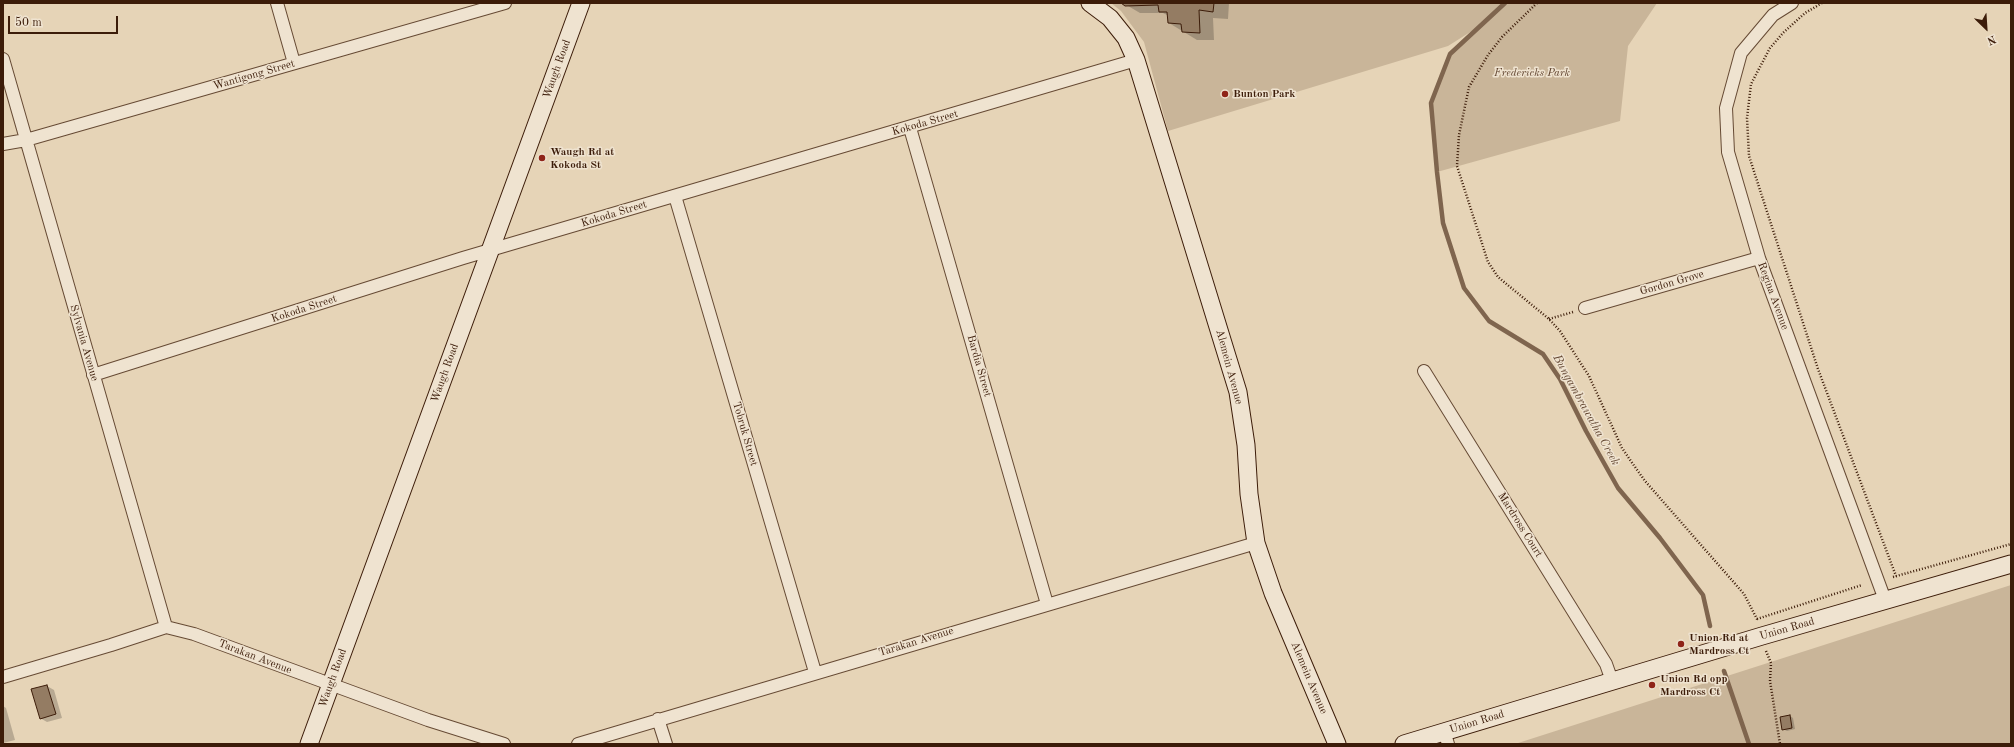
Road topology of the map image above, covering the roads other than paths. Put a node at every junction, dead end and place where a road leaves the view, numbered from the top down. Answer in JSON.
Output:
{"nodes":[{"id":1,"x":277,"y":3,"type":"edge"},
{"id":2,"x":505,"y":3,"type":"edge"},
{"id":3,"x":581,"y":3,"type":"edge"},
{"id":4,"x":1090,"y":3,"type":"edge"},
{"id":5,"x":1792,"y":3,"type":"edge"},
{"id":6,"x":3,"y":58,"type":"edge"},
{"id":7,"x":1136,"y":60,"type":"junction"},
{"id":8,"x":294,"y":63,"type":"junction"},
{"id":9,"x":910,"y":128,"type":"junction"},
{"id":10,"x":26,"y":140,"type":"junction"},
{"id":11,"x":3,"y":144,"type":"edge"},
{"id":12,"x":675,"y":196,"type":"junction"},
{"id":13,"x":490,"y":251,"type":"junction"},
{"id":14,"x":1759,"y":258,"type":"junction"},
{"id":15,"x":1585,"y":308,"type":"road end"},
{"id":16,"x":1424,"y":372,"type":"dead end"},
{"id":17,"x":94,"y":375,"type":"junction"},
{"id":18,"x":1256,"y":543,"type":"junction"},
{"id":19,"x":2011,"y":564,"type":"edge"},
{"id":20,"x":1885,"y":600,"type":"junction"},
{"id":21,"x":1047,"y":604,"type":"junction"},
{"id":22,"x":166,"y":626,"type":"junction"},
{"id":23,"x":815,"y":672,"type":"junction"},
{"id":24,"x":3,"y":677,"type":"edge"},
{"id":25,"x":1612,"y":681,"type":"junction"},
{"id":26,"x":330,"y":685,"type":"junction"},
{"id":27,"x":658,"y":719,"type":"junction"},
{"id":28,"x":1446,"y":738,"type":"edge"},
{"id":29,"x":308,"y":744,"type":"edge"},
{"id":30,"x":504,"y":744,"type":"edge"},
{"id":31,"x":578,"y":744,"type":"edge"},
{"id":32,"x":666,"y":744,"type":"edge"},
{"id":33,"x":1337,"y":744,"type":"edge"},
{"id":34,"x":1404,"y":744,"type":"edge"}],
"edges":[{"from":1,"to":8,"type":"street"},
{"from":2,"to":8,"type":"street","name":"Wantigong Street"},
{"from":3,"to":13,"type":"main road","name":"Waugh Road"},
{"from":4,"to":7,"type":"main road","name":"Alemein Avenue"},
{"from":5,"to":14,"type":"street","name":"Regina Avenue"},
{"from":6,"to":10,"type":"street","name":"Sylvania Avenue"},
{"from":7,"to":9,"type":"street","name":"Kokoda Street"},
{"from":7,"to":18,"type":"main road","name":"Alemein Avenue"},
{"from":8,"to":10,"type":"street","name":"Wantigong Street"},
{"from":9,"to":12,"type":"street","name":"Kokoda Street"},
{"from":9,"to":21,"type":"street","name":"Bardia Street"},
{"from":10,"to":11,"type":"street","name":"Wantigong Street"},
{"from":10,"to":17,"type":"street","name":"Sylvania Avenue"},
{"from":12,"to":13,"type":"street","name":"Kokoda Street"},
{"from":12,"to":23,"type":"street","name":"Tobruk Street"},
{"from":13,"to":17,"type":"street","name":"Kokoda Street"},
{"from":13,"to":26,"type":"main road","name":"Waugh Road"},
{"from":14,"to":15,"type":"street","name":"Gordon Grove"},
{"from":14,"to":20,"type":"street","name":"Regina Avenue"},
{"from":16,"to":25,"type":"street","name":"Mardross Court"},
{"from":17,"to":22,"type":"street","name":"Sylvania Avenue"},
{"from":18,"to":21,"type":"street","name":"Tarakan Avenue"},
{"from":18,"to":33,"type":"main road","name":"Alemein Avenue"},
{"from":19,"to":20,"type":"main road","name":"Union Road"},
{"from":20,"to":25,"type":"main road","name":"Union Road"},
{"from":21,"to":23,"type":"street","name":"Tarakan Avenue"},
{"from":22,"to":24,"type":"street"},
{"from":22,"to":26,"type":"street","name":"Tarakan Avenue"},
{"from":23,"to":27,"type":"street","name":"Tarakan Avenue"},
{"from":25,"to":28,"type":"main road","name":"Union Road"},
{"from":26,"to":29,"type":"main road","name":"Waugh Road"},
{"from":26,"to":30,"type":"street","name":"Tarakan Avenue"},
{"from":27,"to":31,"type":"street","name":"Tarakan Avenue"},
{"from":27,"to":32,"type":"street"},
{"from":28,"to":34,"type":"main road","name":"Union Road"}]}
